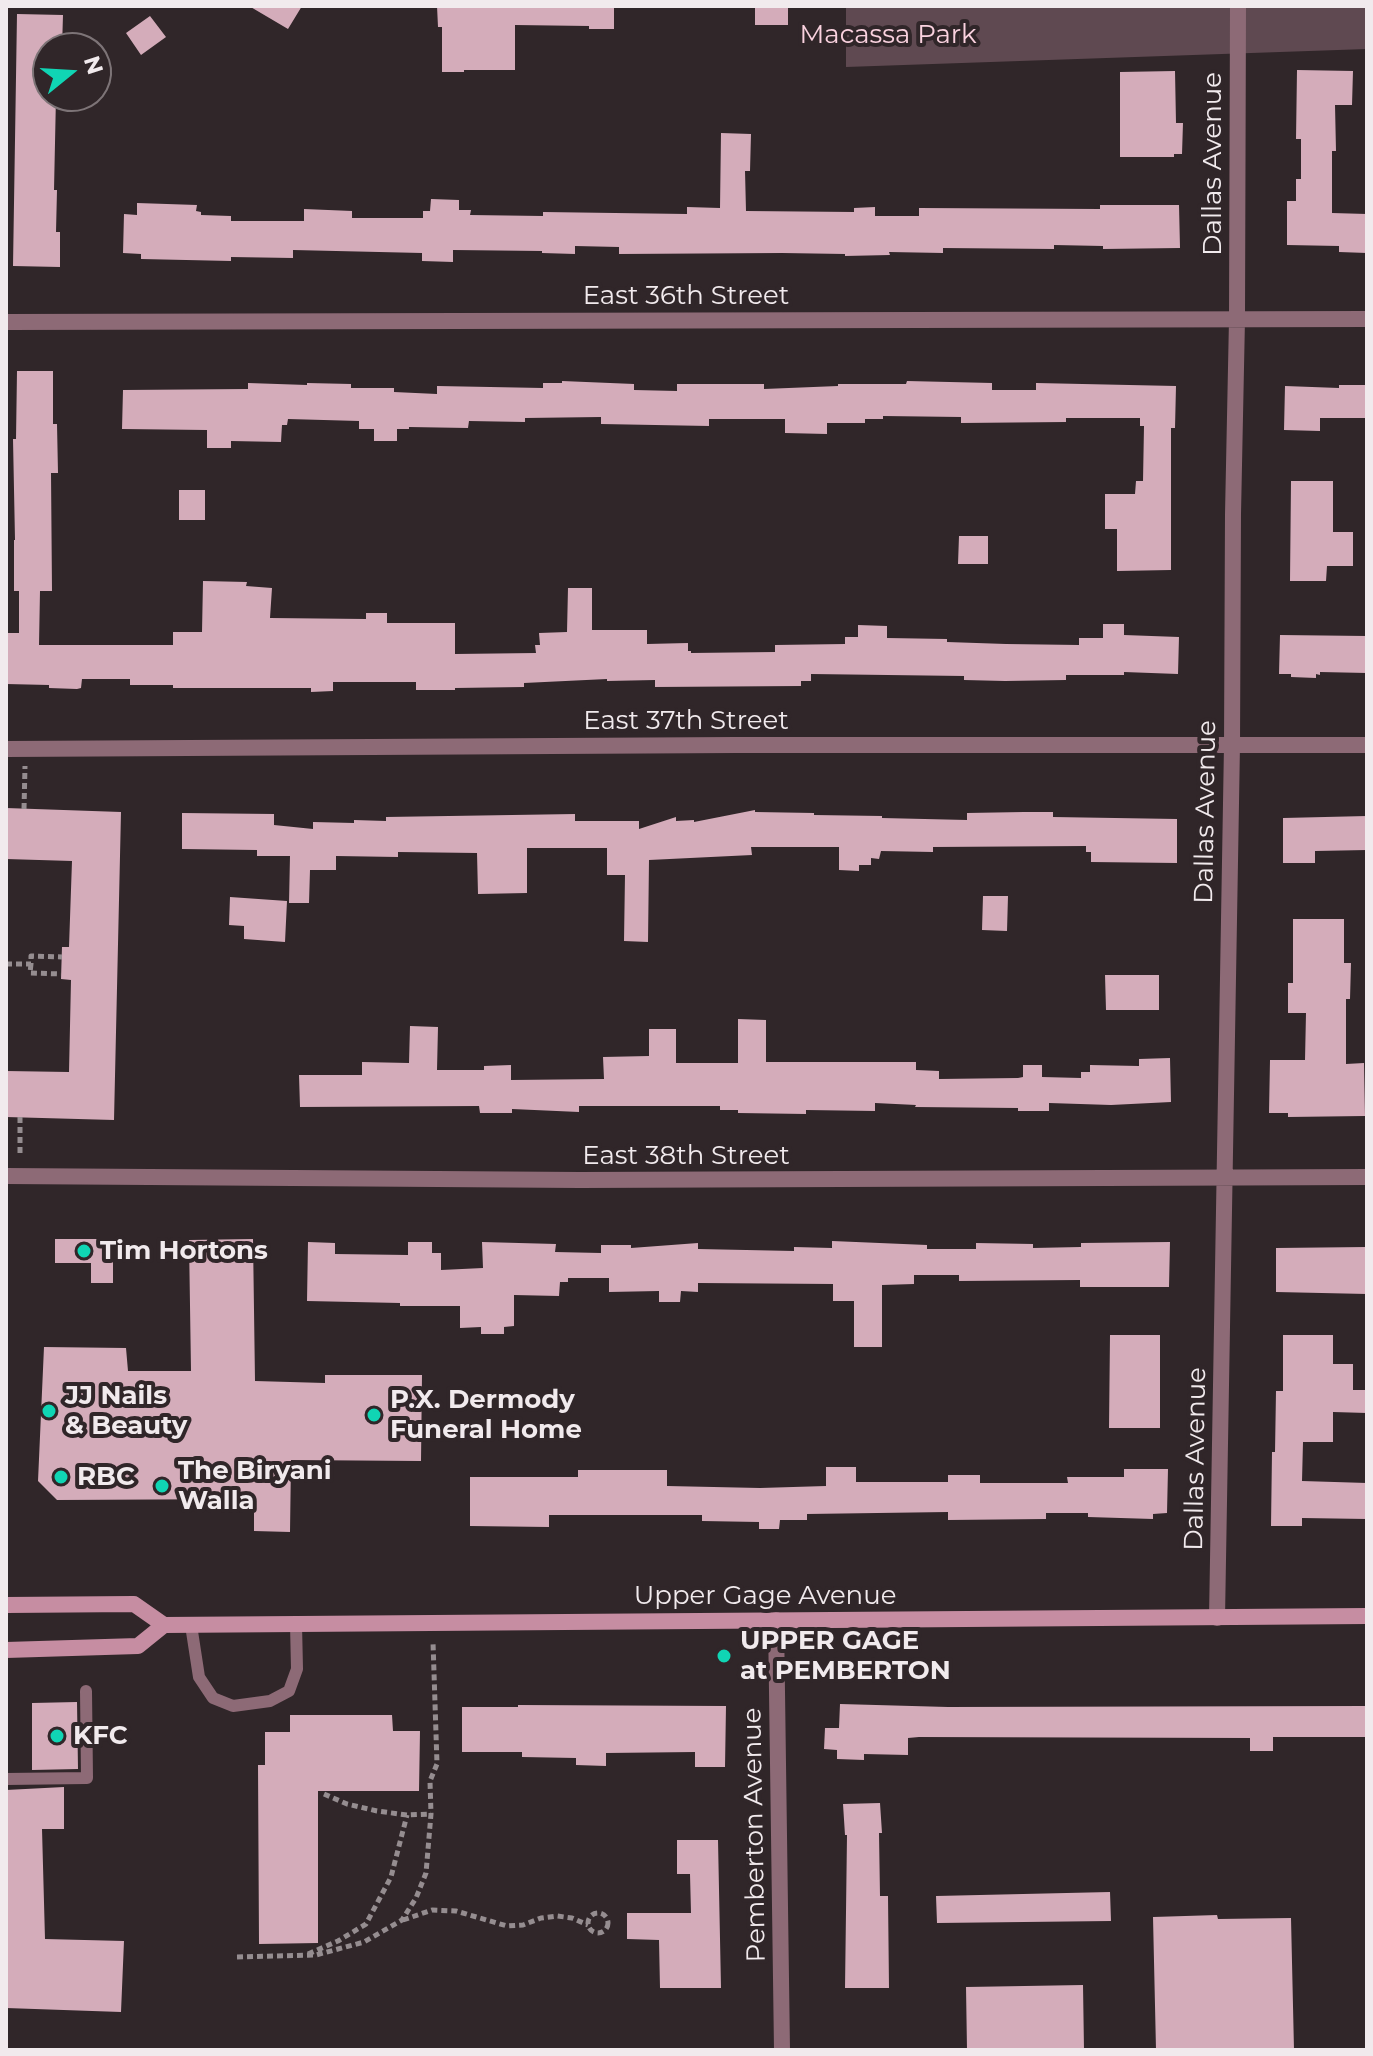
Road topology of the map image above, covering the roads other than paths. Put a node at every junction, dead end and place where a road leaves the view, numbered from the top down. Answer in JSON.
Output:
{"nodes":[{"id":1,"x":1238,"y":6,"type":"edge"},
{"id":2,"x":1237,"y":319,"type":"junction"},
{"id":3,"x":1367,"y":319,"type":"edge"},
{"id":4,"x":6,"y":322,"type":"edge"},
{"id":5,"x":1232,"y":745,"type":"junction"},
{"id":6,"x":1367,"y":745,"type":"edge"},
{"id":7,"x":6,"y":749,"type":"edge"},
{"id":8,"x":13,"y":1176,"type":"edge"},
{"id":9,"x":1367,"y":1177,"type":"edge"},
{"id":10,"x":1224,"y":1178,"type":"junction"},
{"id":11,"x":6,"y":1605,"type":"edge"},
{"id":12,"x":1367,"y":1616,"type":"edge"},
{"id":13,"x":1217,"y":1618,"type":"junction"},
{"id":14,"x":776,"y":1620,"type":"junction"},
{"id":15,"x":296,"y":1624,"type":"junction"},
{"id":16,"x":164,"y":1625,"type":"junction"},
{"id":17,"x":191,"y":1625,"type":"junction"},
{"id":18,"x":6,"y":1650,"type":"edge"},
{"id":19,"x":86,"y":1691,"type":"dead end"},
{"id":20,"x":6,"y":1779,"type":"edge"},
{"id":21,"x":782,"y":2050,"type":"edge"}],
"edges":[{"from":1,"to":2,"type":"street","name":"Dallas Avenue"},
{"from":2,"to":3,"type":"street","name":"East 36th Street"},
{"from":2,"to":4,"type":"street","name":"East 36th Street"},
{"from":2,"to":5,"type":"street","name":"Dallas Avenue"},
{"from":5,"to":6,"type":"street","name":"East 37th Street"},
{"from":5,"to":7,"type":"street","name":"East 37th Street"},
{"from":5,"to":10,"type":"street","name":"Dallas Avenue"},
{"from":8,"to":10,"type":"street","name":"East 38th Street"},
{"from":9,"to":10,"type":"street","name":"East 38th Street"},
{"from":10,"to":13,"type":"street","name":"Dallas Avenue"},
{"from":11,"to":16,"type":"main road"},
{"from":12,"to":13,"type":"main road","name":"Upper Gage Avenue"},
{"from":13,"to":14,"type":"main road","name":"Upper Gage Avenue"},
{"from":14,"to":15,"type":"main road","name":"Upper Gage Avenue"},
{"from":14,"to":21,"type":"street","name":"Pemberton Avenue"},
{"from":15,"to":17,"type":"main road","name":"Upper Gage Avenue"},
{"from":15,"to":17,"type":"lane"},
{"from":16,"to":17,"type":"main road","name":"Upper Gage Avenue"},
{"from":16,"to":18,"type":"main road"},
{"from":19,"to":20,"type":"lane"}]}
